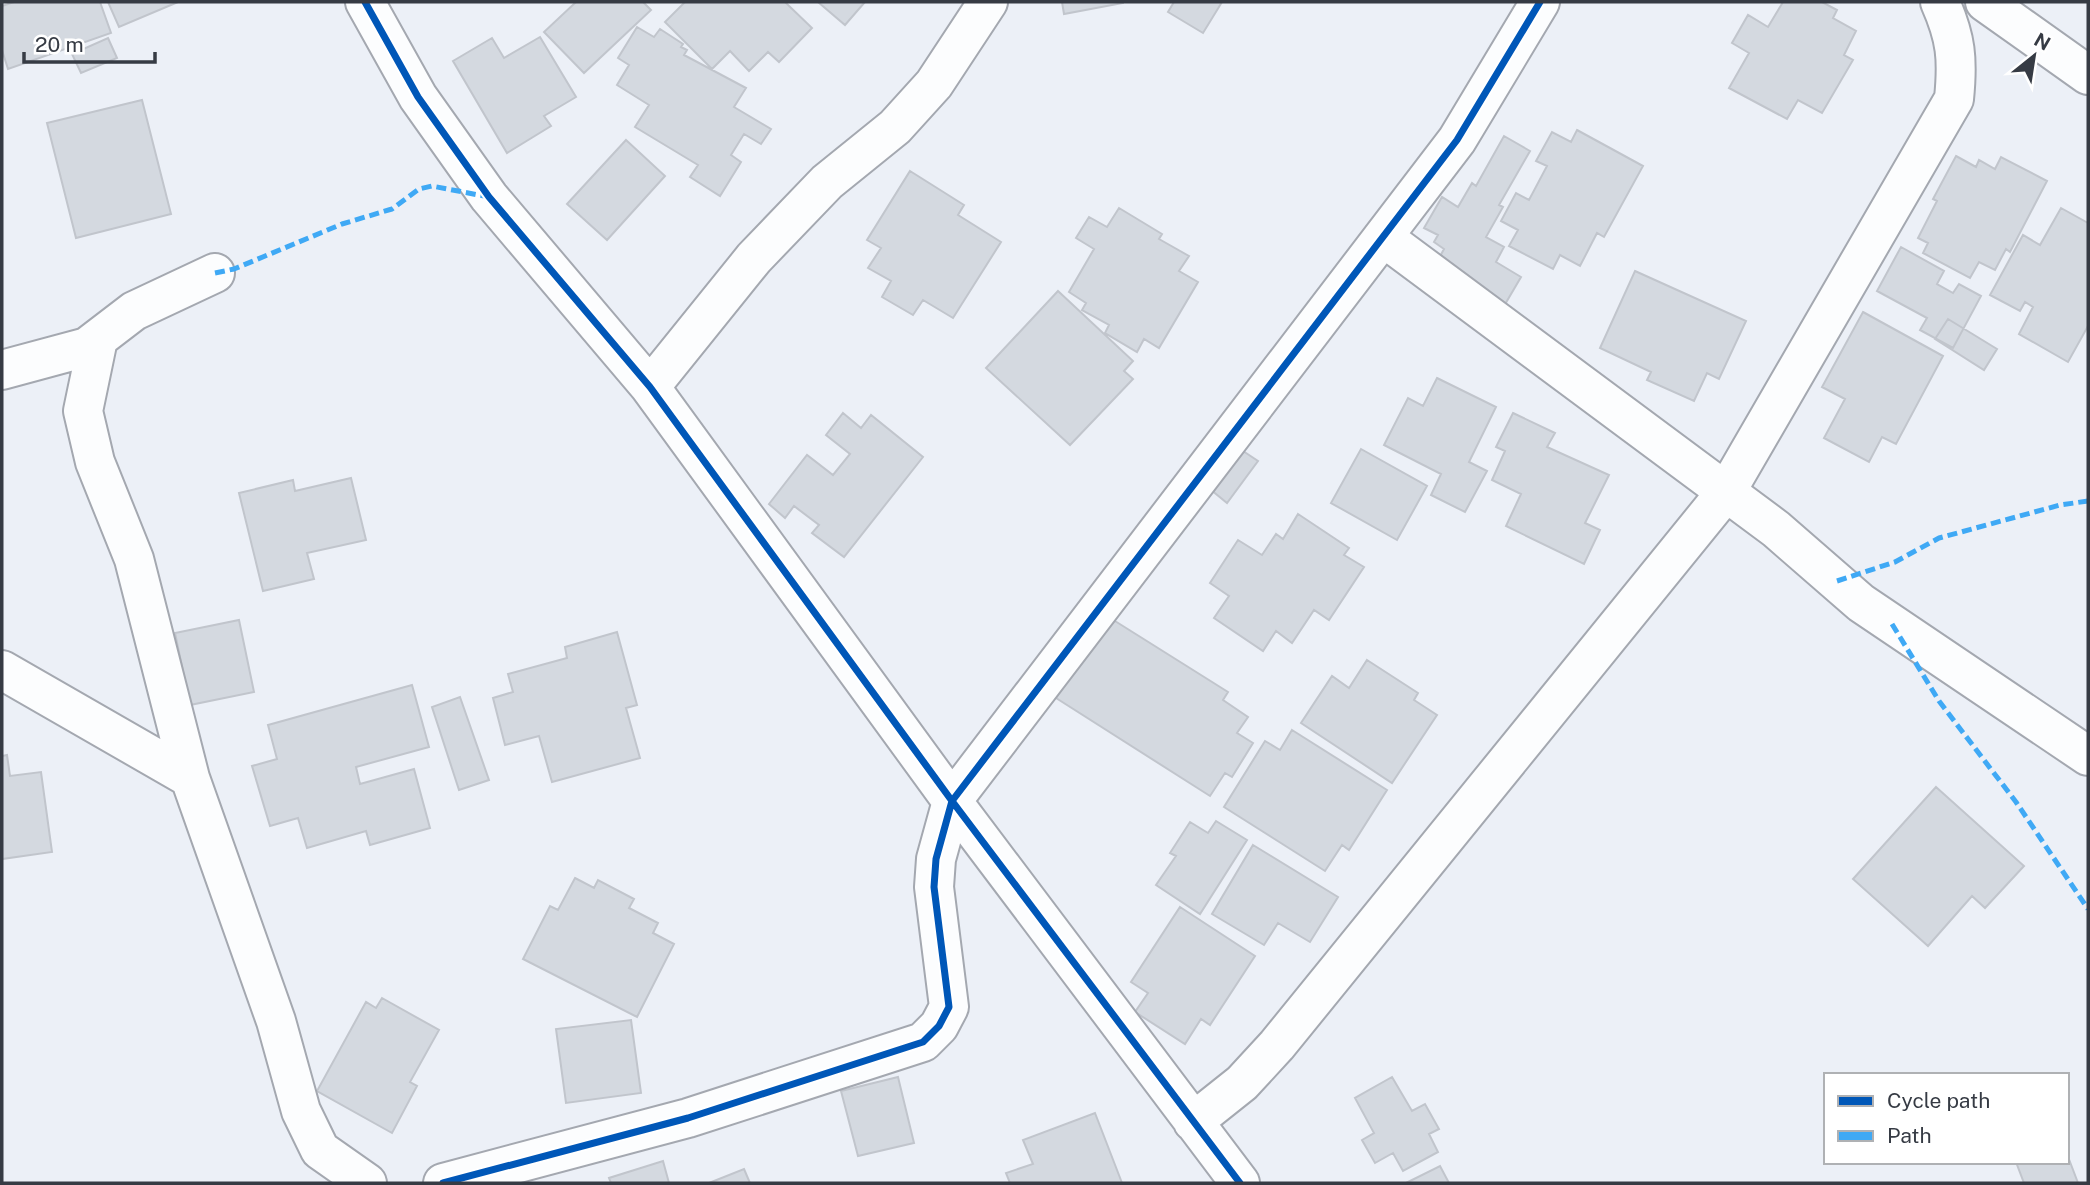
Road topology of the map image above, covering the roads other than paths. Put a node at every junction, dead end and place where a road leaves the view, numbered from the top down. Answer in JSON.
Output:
{"nodes":[{"id":1,"x":365,"y":2,"type":"edge"},
{"id":2,"x":988,"y":2,"type":"edge"},
{"id":3,"x":1540,"y":2,"type":"edge"},
{"id":4,"x":1940,"y":2,"type":"edge"},
{"id":5,"x":1985,"y":2,"type":"edge"},
{"id":6,"x":2088,"y":75,"type":"edge"},
{"id":7,"x":1383,"y":237,"type":"junction"},
{"id":8,"x":215,"y":273,"type":"dead end"},
{"id":9,"x":98,"y":338,"type":"junction"},
{"id":10,"x":2,"y":370,"type":"edge"},
{"id":11,"x":650,"y":387,"type":"junction"},
{"id":12,"x":1726,"y":492,"type":"junction"},
{"id":13,"x":2,"y":670,"type":"edge"},
{"id":14,"x":2088,"y":757,"type":"edge"},
{"id":15,"x":190,"y":778,"type":"junction"},
{"id":16,"x":952,"y":801,"type":"junction"},
{"id":17,"x":1193,"y":1122,"type":"junction"},
{"id":18,"x":367,"y":1183,"type":"edge"},
{"id":19,"x":443,"y":1183,"type":"edge"},
{"id":20,"x":1240,"y":1183,"type":"edge"}],
"edges":[{"from":1,"to":11,"type":"street"},
{"from":2,"to":11,"type":"street"},
{"from":3,"to":7,"type":"street"},
{"from":4,"to":12,"type":"street"},
{"from":5,"to":6,"type":"street"},
{"from":7,"to":12,"type":"street"},
{"from":7,"to":16,"type":"street"},
{"from":8,"to":9,"type":"street"},
{"from":9,"to":10,"type":"street"},
{"from":9,"to":15,"type":"street"},
{"from":11,"to":16,"type":"street"},
{"from":12,"to":14,"type":"street"},
{"from":12,"to":17,"type":"street"},
{"from":13,"to":15,"type":"street"},
{"from":15,"to":18,"type":"street"},
{"from":16,"to":17,"type":"street"},
{"from":16,"to":19,"type":"street"},
{"from":17,"to":20,"type":"street"}]}
